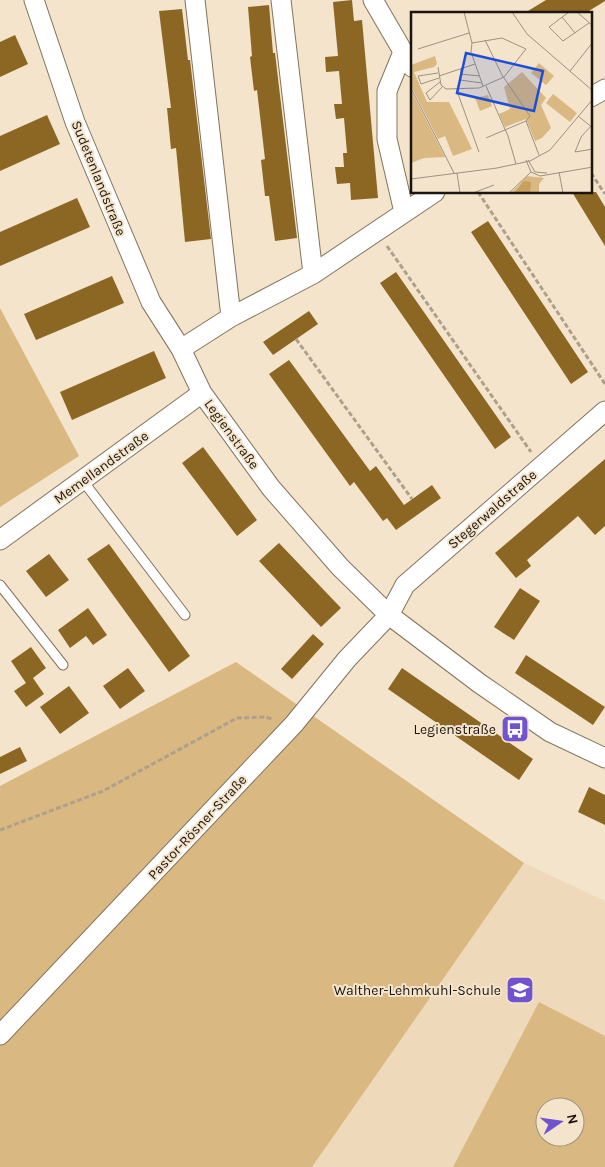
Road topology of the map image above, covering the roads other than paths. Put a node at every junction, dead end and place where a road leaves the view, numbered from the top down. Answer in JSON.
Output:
{"nodes":[{"id":1,"x":34,"y":0,"type":"edge"},
{"id":2,"x":195,"y":0,"type":"edge"},
{"id":3,"x":281,"y":0,"type":"edge"},
{"id":4,"x":373,"y":0,"type":"edge"},
{"id":5,"x":408,"y":59,"type":"edge"},
{"id":6,"x":605,"y":89,"type":"edge"},
{"id":7,"x":592,"y":96,"type":"edge"},
{"id":8,"x":432,"y":194,"type":"edge"},
{"id":9,"x":404,"y":212,"type":"junction"},
{"id":10,"x":313,"y":274,"type":"junction"},
{"id":11,"x":230,"y":318,"type":"junction"},
{"id":12,"x":181,"y":349,"type":"junction"},
{"id":13,"x":202,"y":393,"type":"junction"},
{"id":14,"x":605,"y":411,"type":"edge"},
{"id":15,"x":83,"y":481,"type":"junction"},
{"id":16,"x":0,"y":540,"type":"edge"},
{"id":17,"x":0,"y":585,"type":"edge"},
{"id":18,"x":185,"y":615,"type":"dead end"},
{"id":19,"x":389,"y":615,"type":"junction"},
{"id":20,"x":62,"y":665,"type":"dead end"},
{"id":21,"x":605,"y":758,"type":"edge"},
{"id":22,"x":0,"y":1034,"type":"edge"}],
"edges":[{"from":1,"to":12,"type":"street","name":"Sudetenlandstraße"},
{"from":2,"to":11,"type":"street"},
{"from":3,"to":10,"type":"street"},
{"from":4,"to":5,"type":"street"},
{"from":5,"to":9,"type":"street"},
{"from":6,"to":7,"type":"street"},
{"from":8,"to":9,"type":"street"},
{"from":9,"to":10,"type":"street"},
{"from":10,"to":11,"type":"street"},
{"from":11,"to":12,"type":"street"},
{"from":12,"to":13,"type":"street","name":"Sudetenlandstraße"},
{"from":13,"to":15,"type":"street","name":"Memellandstraße"},
{"from":13,"to":19,"type":"street","name":"Legienstraße"},
{"from":14,"to":19,"type":"street","name":"Stegerwaldstraße"},
{"from":15,"to":16,"type":"street","name":"Memellandstraße"},
{"from":15,"to":18,"type":"lane"},
{"from":17,"to":20,"type":"lane"},
{"from":19,"to":21,"type":"street","name":"Legienstraße"},
{"from":19,"to":22,"type":"street","name":"Pastor-Rösner-Straße"}]}
